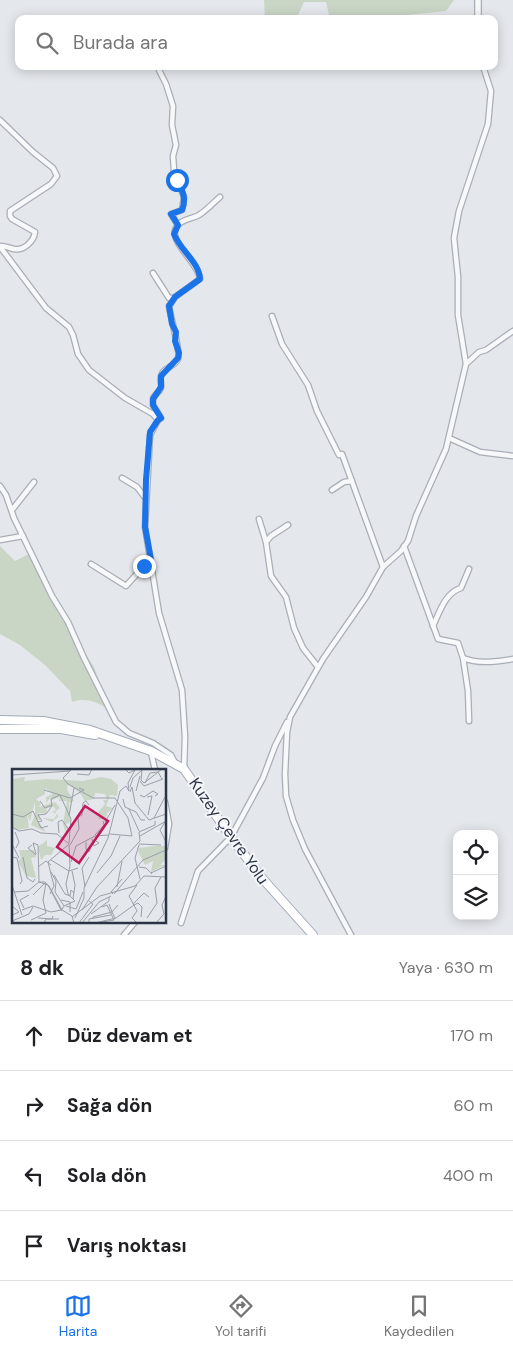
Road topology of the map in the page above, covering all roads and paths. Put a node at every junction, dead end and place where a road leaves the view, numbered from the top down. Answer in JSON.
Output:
{"nodes":[{"id":1,"x":478,"y":0,"type":"edge"},
{"id":2,"x":478,"y":15,"type":"edge"},
{"id":3,"x":159,"y":70,"type":"edge"},
{"id":4,"x":484,"y":70,"type":"edge"},
{"id":5,"x":0,"y":120,"type":"edge"},
{"id":6,"x":220,"y":197,"type":"dead end"},
{"id":7,"x":178,"y":225,"type":"junction"},
{"id":8,"x":153,"y":273,"type":"dead end"},
{"id":9,"x":174,"y":298,"type":"junction"},
{"id":10,"x":272,"y":316,"type":"dead end"},
{"id":11,"x":513,"y":331,"type":"edge"},
{"id":12,"x":466,"y":364,"type":"junction"},
{"id":13,"x":158,"y":420,"type":"junction"},
{"id":14,"x":449,"y":438,"type":"junction"},
{"id":15,"x":513,"y":456,"type":"edge"},
{"id":16,"x":122,"y":478,"type":"dead end"},
{"id":17,"x":352,"y":481,"type":"junction"},
{"id":18,"x":34,"y":482,"type":"dead end"},
{"id":19,"x":0,"y":486,"type":"edge"},
{"id":20,"x":332,"y":490,"type":"dead end"},
{"id":21,"x":146,"y":499,"type":"junction"},
{"id":22,"x":12,"y":510,"type":"junction"},
{"id":23,"x":259,"y":519,"type":"dead end"},
{"id":24,"x":288,"y":525,"type":"dead end"},
{"id":25,"x":22,"y":536,"type":"junction"},
{"id":26,"x":0,"y":540,"type":"edge"},
{"id":27,"x":266,"y":542,"type":"junction"},
{"id":28,"x":404,"y":546,"type":"junction"},
{"id":29,"x":91,"y":564,"type":"dead end"},
{"id":30,"x":152,"y":565,"type":"junction"},
{"id":31,"x":383,"y":567,"type":"junction"},
{"id":32,"x":469,"y":569,"type":"dead end"},
{"id":33,"x":433,"y":626,"type":"junction"},
{"id":34,"x":462,"y":658,"type":"junction"},
{"id":35,"x":513,"y":659,"type":"edge"},
{"id":36,"x":318,"y":667,"type":"junction"},
{"id":37,"x":290,"y":717,"type":"junction"},
{"id":38,"x":0,"y":720,"type":"edge"},
{"id":39,"x":470,"y":721,"type":"dead end"},
{"id":40,"x":0,"y":729,"type":"edge"},
{"id":41,"x":104,"y":736,"type":"junction"},
{"id":42,"x":151,"y":751,"type":"junction"},
{"id":43,"x":175,"y":763,"type":"junction"},
{"id":44,"x":155,"y":769,"type":"edge"},
{"id":45,"x":184,"y":769,"type":"junction"},
{"id":46,"x":166,"y":809,"type":"edge"},
{"id":47,"x":231,"y":837,"type":"junction"},
{"id":48,"x":166,"y":840,"type":"edge"},
{"id":49,"x":135,"y":922,"type":"edge"},
{"id":50,"x":181,"y":923,"type":"dead end"},
{"id":51,"x":124,"y":935,"type":"edge"},
{"id":52,"x":313,"y":935,"type":"edge"},
{"id":53,"x":351,"y":935,"type":"edge"}],
"edges":[{"from":1,"to":2,"type":"street"},
{"from":3,"to":7,"type":"street"},
{"from":4,"to":12,"type":"street"},
{"from":5,"to":13,"type":"street"},
{"from":6,"to":7,"type":"street"},
{"from":7,"to":9,"type":"street"},
{"from":8,"to":9,"type":"street"},
{"from":9,"to":13,"type":"street"},
{"from":10,"to":17,"type":"street"},
{"from":11,"to":12,"type":"street"},
{"from":12,"to":14,"type":"street"},
{"from":13,"to":21,"type":"street"},
{"from":14,"to":15,"type":"street"},
{"from":14,"to":28,"type":"street"},
{"from":16,"to":21,"type":"street"},
{"from":17,"to":20,"type":"street"},
{"from":17,"to":31,"type":"street"},
{"from":18,"to":22,"type":"street"},
{"from":19,"to":22,"type":"street"},
{"from":21,"to":30,"type":"street"},
{"from":22,"to":25,"type":"street"},
{"from":23,"to":27,"type":"street"},
{"from":24,"to":27,"type":"street"},
{"from":25,"to":26,"type":"street"},
{"from":25,"to":43,"type":"street"},
{"from":27,"to":36,"type":"street"},
{"from":28,"to":31,"type":"street"},
{"from":28,"to":33,"type":"street"},
{"from":29,"to":30,"type":"street"},
{"from":30,"to":45,"type":"street"},
{"from":31,"to":36,"type":"street"},
{"from":32,"to":33,"type":"street"},
{"from":33,"to":34,"type":"street"},
{"from":34,"to":35,"type":"street"},
{"from":34,"to":39,"type":"street"},
{"from":36,"to":37,"type":"street"},
{"from":37,"to":47,"type":"street"},
{"from":37,"to":53,"type":"street"},
{"from":38,"to":41,"type":"main road","name":"Kuzey Çevre Yolu"},
{"from":40,"to":41,"type":"main road","name":"Kuzey Çevre Yolu"},
{"from":41,"to":42,"type":"main road","name":"Kuzey Çevre Yolu"},
{"from":42,"to":43,"type":"main road","name":"Kuzey Çevre Yolu"},
{"from":42,"to":44,"type":"street"},
{"from":43,"to":45,"type":"main road","name":"Kuzey Çevre Yolu"},
{"from":45,"to":47,"type":"main road","name":"Kuzey Çevre Yolu"},
{"from":46,"to":48,"type":"street"},
{"from":47,"to":50,"type":"street"},
{"from":47,"to":52,"type":"main road","name":"Kuzey Çevre Yolu"},
{"from":49,"to":51,"type":"street"}]}
